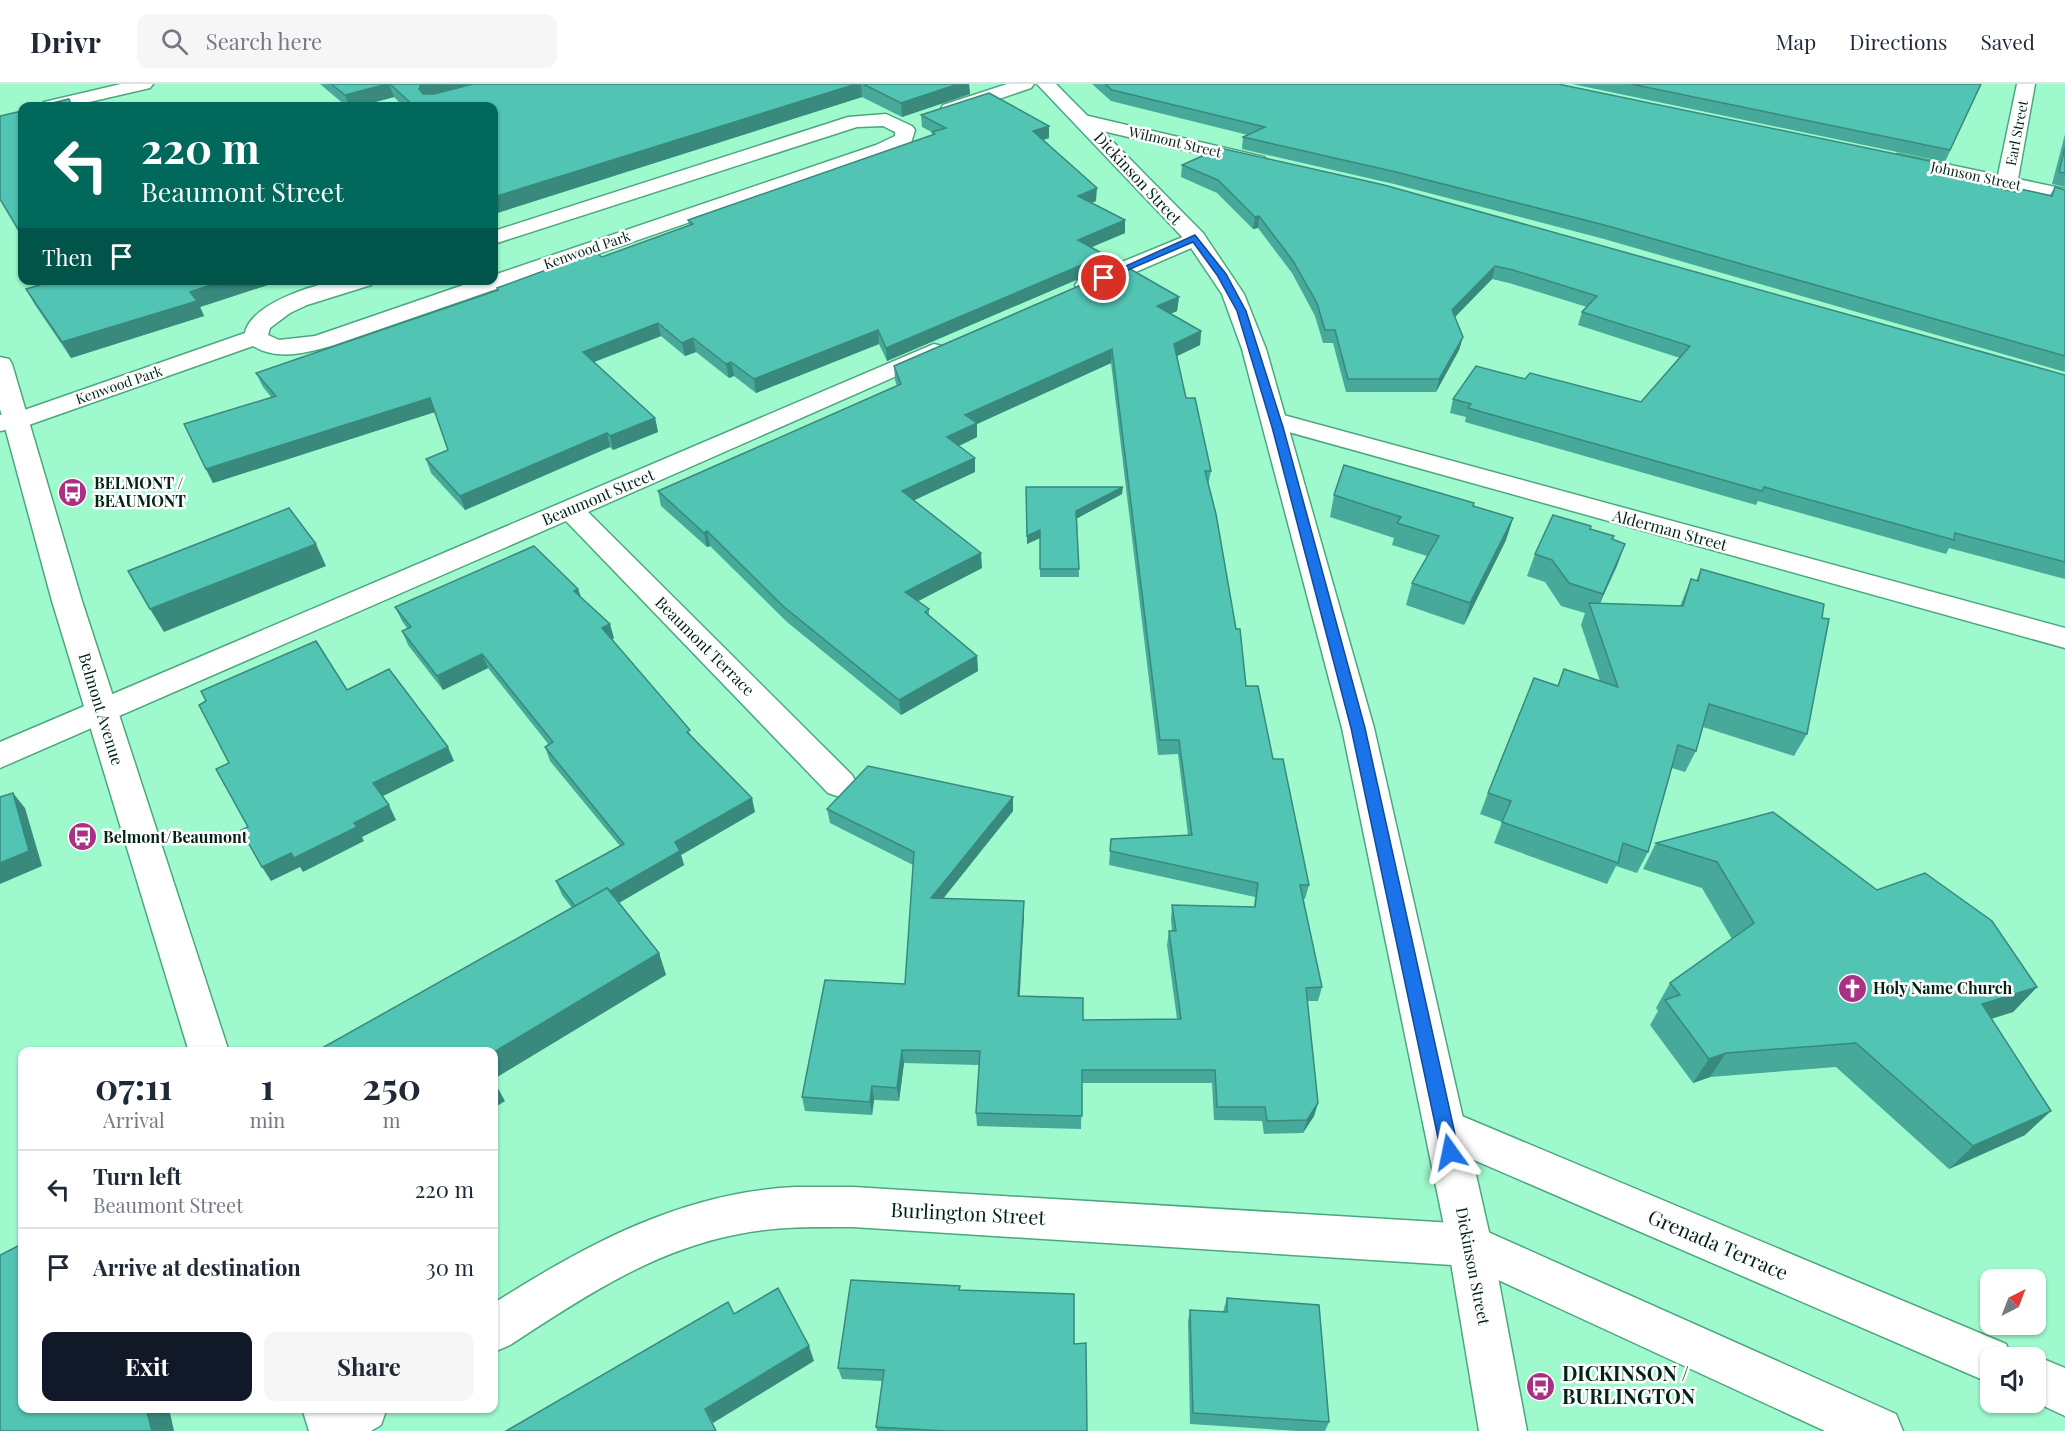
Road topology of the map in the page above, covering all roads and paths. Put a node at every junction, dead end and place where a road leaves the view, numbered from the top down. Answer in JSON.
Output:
{"nodes":[{"id":1,"x":144,"y":84,"type":"edge"},
{"id":2,"x":1025,"y":84,"type":"edge"},
{"id":3,"x":1046,"y":84,"type":"edge"},
{"id":4,"x":2026,"y":84,"type":"edge"},
{"id":5,"x":68,"y":102,"type":"edge"},
{"id":6,"x":1084,"y":121,"type":"junction"},
{"id":7,"x":900,"y":126,"type":"junction"},
{"id":8,"x":1884,"y":157,"type":"edge"},
{"id":9,"x":1272,"y":164,"type":"edge"},
{"id":10,"x":2007,"y":183,"type":"junction"},
{"id":11,"x":2065,"y":195,"type":"edge"},
{"id":12,"x":498,"y":237,"type":"edge"},
{"id":13,"x":1195,"y":238,"type":"junction"},
{"id":14,"x":498,"y":281,"type":"edge"},
{"id":15,"x":348,"y":285,"type":"edge"},
{"id":16,"x":486,"y":285,"type":"edge"},
{"id":17,"x":1058,"y":297,"type":"edge"},
{"id":18,"x":255,"y":337,"type":"junction"},
{"id":19,"x":960,"y":340,"type":"edge"},
{"id":20,"x":0,"y":364,"type":"edge"},
{"id":21,"x":1276,"y":421,"type":"junction"},
{"id":22,"x":6,"y":425,"type":"edge"},
{"id":23,"x":570,"y":509,"type":"junction"},
{"id":24,"x":2065,"y":638,"type":"edge"},
{"id":25,"x":101,"y":711,"type":"junction"},
{"id":26,"x":0,"y":756,"type":"edge"},
{"id":27,"x":840,"y":784,"type":"dead end"},
{"id":28,"x":207,"y":1047,"type":"edge"},
{"id":29,"x":1445,"y":1128,"type":"junction"},
{"id":30,"x":1470,"y":1245,"type":"junction"},
{"id":31,"x":498,"y":1326,"type":"edge"},
{"id":32,"x":1980,"y":1356,"type":"edge"},
{"id":33,"x":2046,"y":1383,"type":"edge"},
{"id":34,"x":2065,"y":1392,"type":"edge"},
{"id":35,"x":1503,"y":1431,"type":"edge"},
{"id":36,"x":1879,"y":1431,"type":"edge"}],
"edges":[{"from":1,"to":5,"type":"street"},
{"from":2,"to":7,"type":"street"},
{"from":3,"to":6,"type":"street","name":"Dickinson Street"},
{"from":4,"to":10,"type":"street","name":"Earl Street"},
{"from":6,"to":9,"type":"street","name":"Wilmont Street"},
{"from":6,"to":13,"type":"street","name":"Dickinson Street"},
{"from":7,"to":12,"type":"street"},
{"from":7,"to":14,"type":"street","name":"Kenwood Park"},
{"from":8,"to":10,"type":"street","name":"Johnson Street"},
{"from":10,"to":11,"type":"street","name":"Johnson Street"},
{"from":13,"to":17,"type":"street"},
{"from":13,"to":21,"type":"street","name":"Dickinson Street"},
{"from":15,"to":18,"type":"street"},
{"from":16,"to":18,"type":"street","name":"Kenwood Park"},
{"from":18,"to":22,"type":"street","name":"Kenwood Park"},
{"from":19,"to":23,"type":"street","name":"Beaumont Street"},
{"from":20,"to":22,"type":"street","name":"Belmont Avenue"},
{"from":21,"to":24,"type":"street","name":"Alderman Street"},
{"from":21,"to":29,"type":"street","name":"Dickinson Street"},
{"from":22,"to":25,"type":"street","name":"Belmont Avenue"},
{"from":23,"to":25,"type":"street","name":"Beaumont Street"},
{"from":23,"to":27,"type":"street","name":"Beaumont Terrace"},
{"from":25,"to":26,"type":"street","name":"Beaumont Street"},
{"from":25,"to":28,"type":"street","name":"Belmont Avenue"},
{"from":29,"to":30,"type":"street","name":"Dickinson Street"},
{"from":29,"to":32,"type":"street","name":"Grenada Terrace"},
{"from":30,"to":31,"type":"street","name":"Burlington Street"},
{"from":30,"to":35,"type":"street","name":"Dickinson Street"},
{"from":30,"to":36,"type":"street"},
{"from":33,"to":34,"type":"street"}]}
